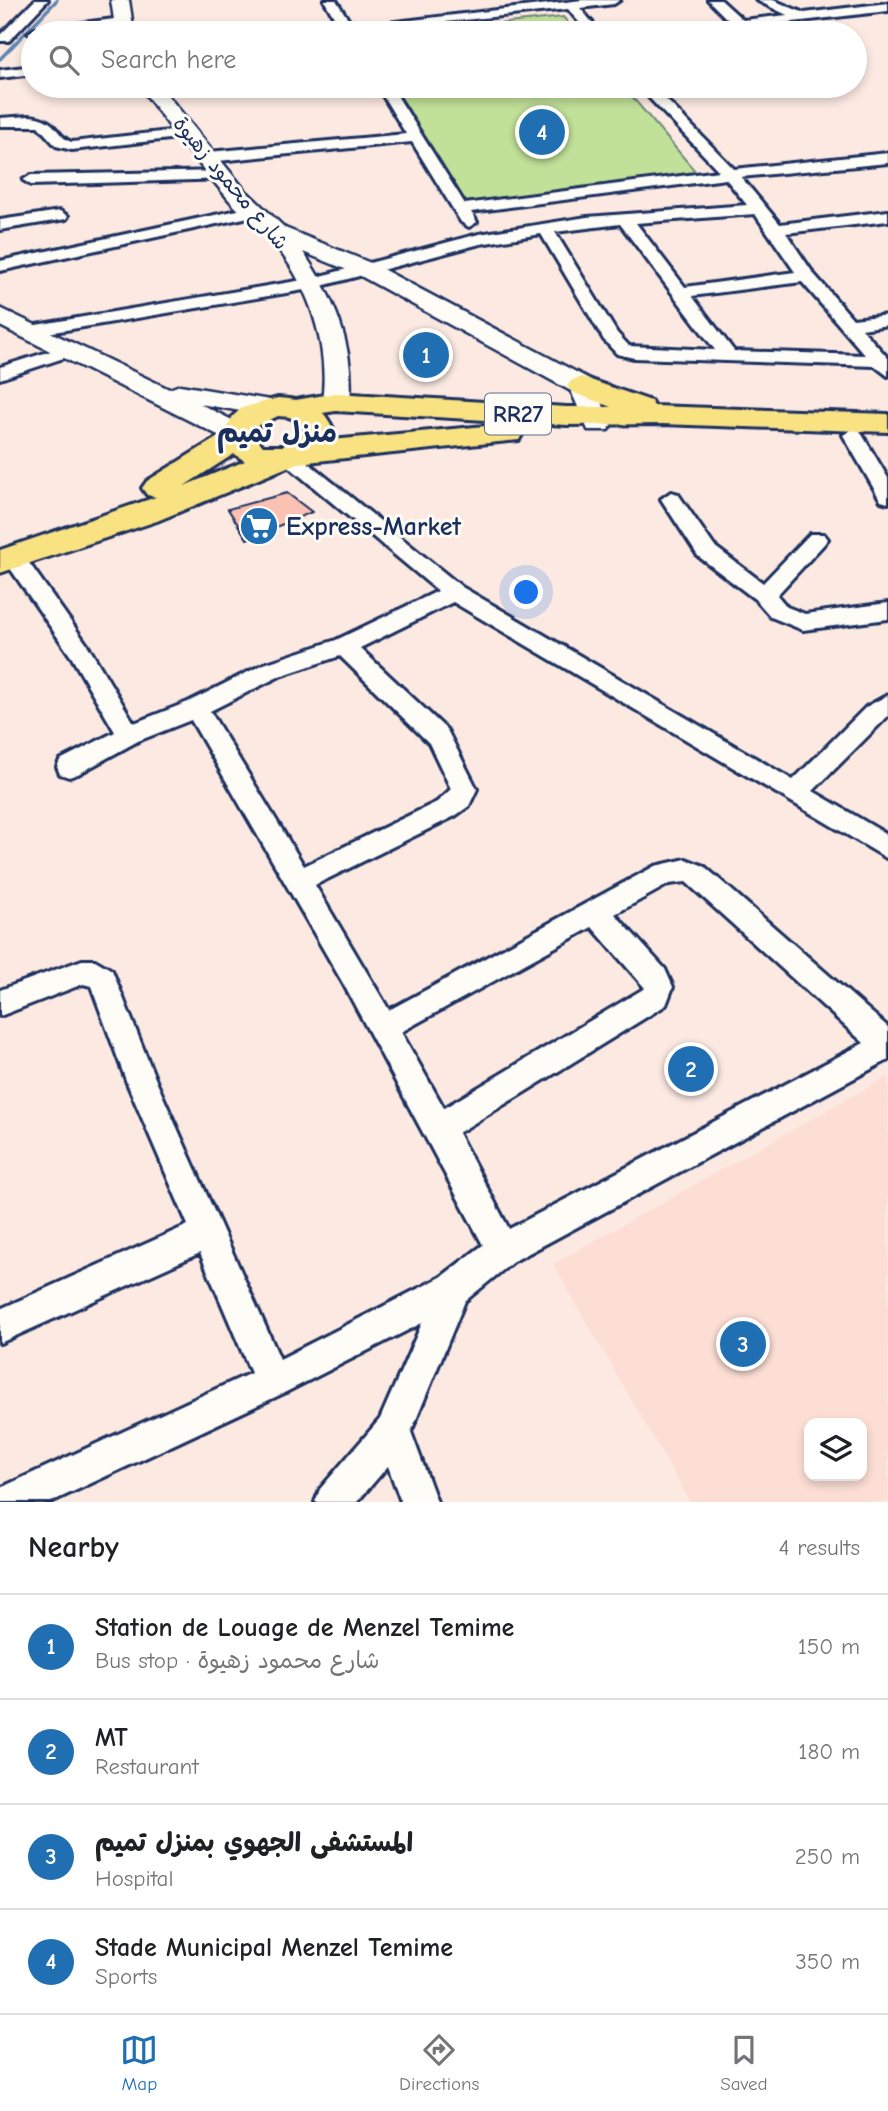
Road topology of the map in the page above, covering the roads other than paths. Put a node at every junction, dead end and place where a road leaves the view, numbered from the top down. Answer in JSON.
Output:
{"nodes":[{"id":1,"x":42,"y":0,"type":"edge"},
{"id":2,"x":121,"y":0,"type":"edge"},
{"id":3,"x":330,"y":0,"type":"edge"},
{"id":4,"x":614,"y":0,"type":"edge"},
{"id":5,"x":714,"y":0,"type":"edge"},
{"id":6,"x":762,"y":0,"type":"edge"},
{"id":7,"x":541,"y":4,"type":"edge"},
{"id":8,"x":571,"y":5,"type":"junction"},
{"id":9,"x":888,"y":7,"type":"edge"},
{"id":10,"x":803,"y":17,"type":"junction"},
{"id":11,"x":22,"y":21,"type":"edge"},
{"id":12,"x":123,"y":21,"type":"edge"},
{"id":13,"x":342,"y":21,"type":"edge"},
{"id":14,"x":424,"y":21,"type":"edge"},
{"id":15,"x":585,"y":21,"type":"edge"},
{"id":16,"x":736,"y":21,"type":"edge"},
{"id":17,"x":772,"y":21,"type":"edge"},
{"id":18,"x":21,"y":22,"type":"edge"},
{"id":19,"x":7,"y":37,"type":"edge"},
{"id":20,"x":21,"y":71,"type":"edge"},
{"id":21,"x":0,"y":74,"type":"edge"},
{"id":22,"x":159,"y":98,"type":"edge"},
{"id":23,"x":392,"y":98,"type":"edge"},
{"id":24,"x":657,"y":98,"type":"edge"},
{"id":25,"x":0,"y":122,"type":"edge"},
{"id":26,"x":187,"y":133,"type":"junction"},
{"id":27,"x":418,"y":137,"type":"junction"},
{"id":28,"x":888,"y":158,"type":"edge"},
{"id":29,"x":216,"y":167,"type":"junction"},
{"id":30,"x":730,"y":174,"type":"junction"},
{"id":31,"x":31,"y":180,"type":"dead end"},
{"id":32,"x":461,"y":209,"type":"junction"},
{"id":33,"x":757,"y":209,"type":"junction"},
{"id":34,"x":252,"y":212,"type":"junction"},
{"id":35,"x":60,"y":216,"type":"dead end"},
{"id":36,"x":888,"y":216,"type":"edge"},
{"id":37,"x":625,"y":220,"type":"junction"},
{"id":38,"x":0,"y":225,"type":"edge"},
{"id":39,"x":545,"y":228,"type":"junction"},
{"id":40,"x":776,"y":229,"type":"junction"},
{"id":41,"x":278,"y":233,"type":"junction"},
{"id":42,"x":479,"y":239,"type":"junction"},
{"id":43,"x":0,"y":265,"type":"edge"},
{"id":44,"x":365,"y":269,"type":"junction"},
{"id":45,"x":806,"y":276,"type":"junction"},
{"id":46,"x":310,"y":284,"type":"junction"},
{"id":47,"x":680,"y":293,"type":"junction"},
{"id":48,"x":0,"y":316,"type":"edge"},
{"id":49,"x":888,"y":320,"type":"edge"},
{"id":50,"x":848,"y":325,"type":"junction"},
{"id":51,"x":30,"y":331,"type":"junction"},
{"id":52,"x":69,"y":350,"type":"junction"},
{"id":53,"x":729,"y":356,"type":"junction"},
{"id":54,"x":884,"y":366,"type":"edge"},
{"id":55,"x":548,"y":369,"type":"junction"},
{"id":56,"x":0,"y":373,"type":"edge"},
{"id":57,"x":582,"y":386,"type":"junction"},
{"id":58,"x":149,"y":388,"type":"junction"},
{"id":59,"x":336,"y":402,"type":"junction"},
{"id":60,"x":282,"y":408,"type":"junction"},
{"id":61,"x":662,"y":415,"type":"junction"},
{"id":62,"x":583,"y":421,"type":"junction"},
{"id":63,"x":888,"y":423,"type":"edge"},
{"id":64,"x":853,"y":435,"type":"junction"},
{"id":65,"x":238,"y":436,"type":"junction"},
{"id":66,"x":888,"y":436,"type":"edge"},
{"id":67,"x":290,"y":455,"type":"junction"},
{"id":68,"x":888,"y":496,"type":"edge"},
{"id":69,"x":671,"y":499,"type":"dead end"},
{"id":70,"x":817,"y":539,"type":"dead end"},
{"id":71,"x":5,"y":556,"type":"edge"},
{"id":72,"x":454,"y":592,"type":"junction"},
{"id":73,"x":765,"y":595,"type":"junction"},
{"id":74,"x":888,"y":611,"type":"edge"},
{"id":75,"x":344,"y":646,"type":"junction"},
{"id":76,"x":888,"y":704,"type":"edge"},
{"id":77,"x":196,"y":708,"type":"junction"},
{"id":78,"x":129,"y":735,"type":"junction"},
{"id":79,"x":69,"y":767,"type":"dead end"},
{"id":80,"x":797,"y":791,"type":"junction"},
{"id":81,"x":888,"y":848,"type":"edge"},
{"id":82,"x":300,"y":880,"type":"junction"},
{"id":83,"x":596,"y":912,"type":"junction"},
{"id":84,"x":0,"y":1003,"type":"edge"},
{"id":85,"x":382,"y":1028,"type":"junction"},
{"id":86,"x":888,"y":1045,"type":"edge"},
{"id":87,"x":440,"y":1127,"type":"junction"},
{"id":88,"x":209,"y":1232,"type":"junction"},
{"id":89,"x":503,"y":1250,"type":"junction"},
{"id":90,"x":453,"y":1289,"type":"junction"},
{"id":91,"x":0,"y":1326,"type":"edge"},
{"id":92,"x":272,"y":1381,"type":"junction"},
{"id":93,"x":393,"y":1432,"type":"junction"},
{"id":94,"x":10,"y":1502,"type":"edge"},
{"id":95,"x":333,"y":1502,"type":"edge"},
{"id":96,"x":419,"y":1502,"type":"edge"}],
"edges":[{"from":1,"to":11,"type":"street"},
{"from":2,"to":12,"type":"main road"},
{"from":3,"to":13,"type":"street"},
{"from":4,"to":8,"type":"street"},
{"from":5,"to":16,"type":"street"},
{"from":6,"to":10,"type":"street"},
{"from":7,"to":8,"type":"street"},
{"from":7,"to":14,"type":"street"},
{"from":8,"to":15,"type":"street"},
{"from":9,"to":10,"type":"street"},
{"from":10,"to":17,"type":"street"},
{"from":18,"to":19,"type":"street"},
{"from":20,"to":21,"type":"street"},
{"from":22,"to":26,"type":"main road","name":"شارع محمود زهيوة"},
{"from":23,"to":27,"type":"street"},
{"from":24,"to":30,"type":"street"},
{"from":25,"to":26,"type":"street"},
{"from":26,"to":29,"type":"main road","name":"شارع محمود زهيوة"},
{"from":27,"to":29,"type":"street"},
{"from":27,"to":32,"type":"street"},
{"from":28,"to":30,"type":"street"},
{"from":29,"to":31,"type":"street"},
{"from":29,"to":34,"type":"main road","name":"شارع محمود زهيوة"},
{"from":30,"to":32,"type":"street"},
{"from":30,"to":33,"type":"street"},
{"from":32,"to":42,"type":"street"},
{"from":33,"to":37,"type":"street"},
{"from":33,"to":40,"type":"street"},
{"from":34,"to":41,"type":"main road","name":"شارع محمود زهيوة"},
{"from":34,"to":43,"type":"street"},
{"from":35,"to":38,"type":"street"},
{"from":36,"to":40,"type":"street"},
{"from":37,"to":39,"type":"street"},
{"from":37,"to":47,"type":"street"},
{"from":39,"to":42,"type":"street"},
{"from":39,"to":53,"type":"street"},
{"from":40,"to":45,"type":"street"},
{"from":41,"to":44,"type":"main road"},
{"from":41,"to":46,"type":"main road","name":"شارع محمود زهيوة"},
{"from":42,"to":44,"type":"street"},
{"from":44,"to":46,"type":"street"},
{"from":44,"to":55,"type":"main road"},
{"from":45,"to":47,"type":"street"},
{"from":45,"to":50,"type":"street"},
{"from":46,"to":51,"type":"street"},
{"from":46,"to":59,"type":"main road","name":"شارع محمود زهيوة"},
{"from":47,"to":53,"type":"street"},
{"from":48,"to":51,"type":"main road"},
{"from":49,"to":50,"type":"street"},
{"from":50,"to":54,"type":"street"},
{"from":51,"to":52,"type":"main road"},
{"from":52,"to":56,"type":"street"},
{"from":52,"to":58,"type":"main road"},
{"from":53,"to":54,"type":"street"},
{"from":55,"to":57,"type":"main road"},
{"from":55,"to":62,"type":"main road"},
{"from":57,"to":61,"type":"main road"},
{"from":57,"to":62,"type":"main road"},
{"from":58,"to":60,"type":"main road"},
{"from":58,"to":65,"type":"main road"},
{"from":59,"to":60,"type":"main road","number":"RR27"},
{"from":59,"to":62,"type":"main road","number":"RR27"},
{"from":60,"to":65,"type":"main road","number":"RR27"},
{"from":60,"to":67,"type":"main road","number":"RR27"},
{"from":61,"to":62,"type":"main road","number":"RR27"},
{"from":61,"to":63,"type":"main road","number":"RR27"},
{"from":62,"to":64,"type":"main road","number":"RR27"},
{"from":62,"to":67,"type":"main road","number":"RR27"},
{"from":64,"to":66,"type":"main road","number":"RR27"},
{"from":64,"to":68,"type":"street"},
{"from":65,"to":67,"type":"main road","number":"RR27"},
{"from":65,"to":71,"type":"main road","number":"RR27"},
{"from":67,"to":71,"type":"main road","number":"RR27"},
{"from":67,"to":72,"type":"street"},
{"from":69,"to":73,"type":"street"},
{"from":70,"to":73,"type":"street"},
{"from":71,"to":78,"type":"street"},
{"from":72,"to":75,"type":"street"},
{"from":72,"to":80,"type":"street"},
{"from":73,"to":74,"type":"street"},
{"from":75,"to":77,"type":"street"},
{"from":75,"to":82,"type":"street"},
{"from":76,"to":80,"type":"street"},
{"from":77,"to":78,"type":"street"},
{"from":77,"to":82,"type":"street"},
{"from":78,"to":79,"type":"street"},
{"from":80,"to":81,"type":"street"},
{"from":82,"to":85,"type":"street"},
{"from":83,"to":85,"type":"street"},
{"from":83,"to":86,"type":"street"},
{"from":83,"to":87,"type":"street"},
{"from":84,"to":88,"type":"street"},
{"from":85,"to":87,"type":"street"},
{"from":86,"to":89,"type":"street"},
{"from":87,"to":89,"type":"street"},
{"from":88,"to":91,"type":"street"},
{"from":88,"to":92,"type":"street"},
{"from":89,"to":90,"type":"street"},
{"from":90,"to":92,"type":"street"},
{"from":90,"to":93,"type":"street"},
{"from":92,"to":94,"type":"street"},
{"from":93,"to":95,"type":"street"},
{"from":93,"to":96,"type":"street"}]}
